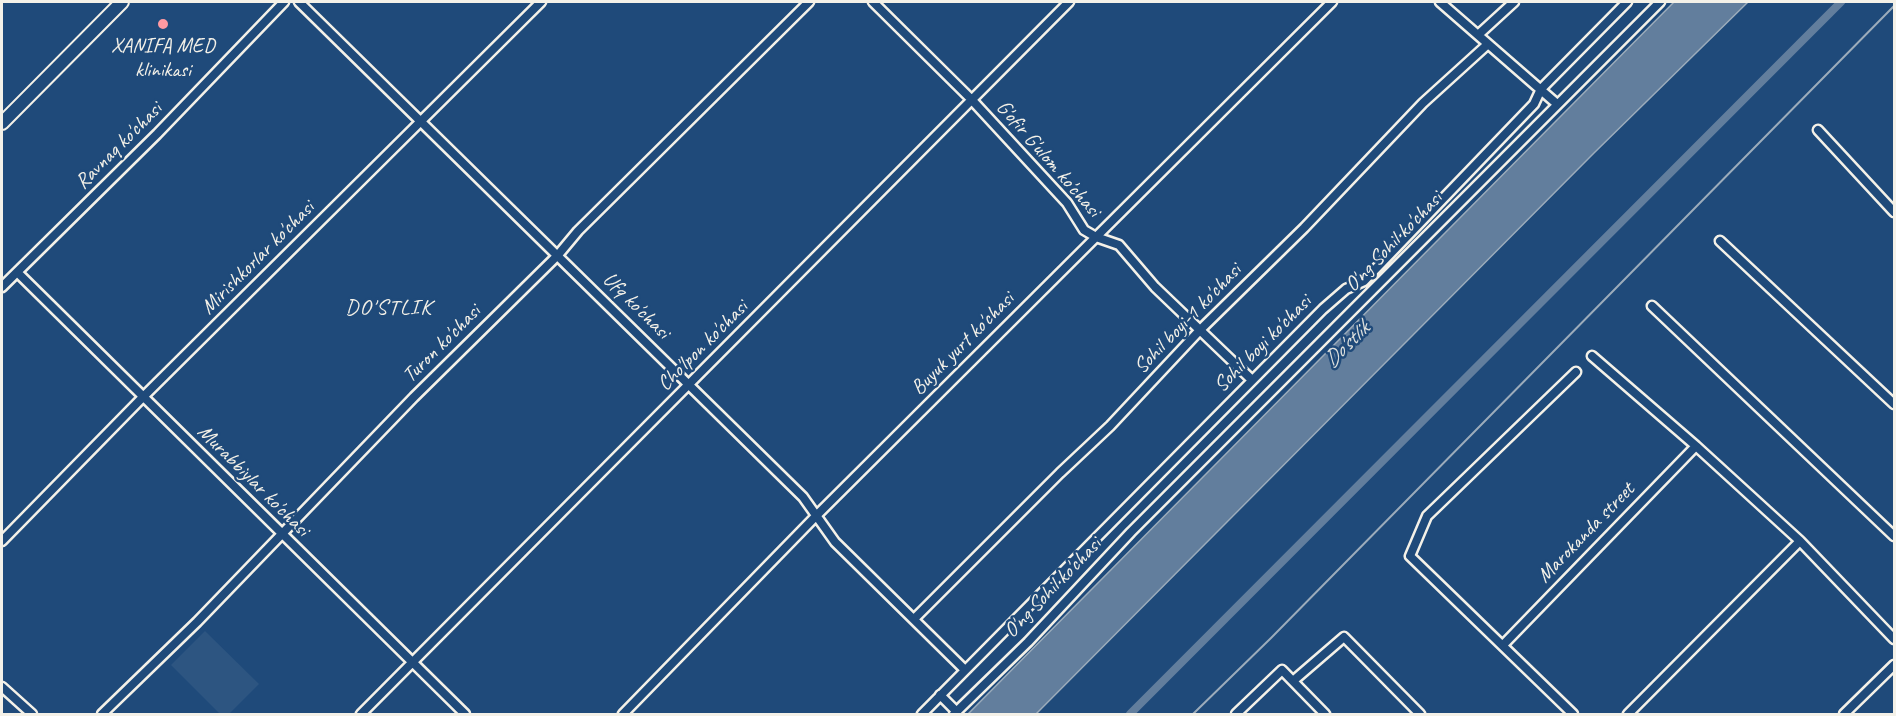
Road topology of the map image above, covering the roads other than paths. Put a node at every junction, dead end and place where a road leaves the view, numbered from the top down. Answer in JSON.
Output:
{"nodes":[{"id":1,"x":122,"y":2,"type":"edge"},
{"id":2,"x":284,"y":2,"type":"edge"},
{"id":3,"x":299,"y":2,"type":"edge"},
{"id":4,"x":542,"y":2,"type":"edge"},
{"id":5,"x":809,"y":2,"type":"edge"},
{"id":6,"x":873,"y":2,"type":"edge"},
{"id":7,"x":1069,"y":2,"type":"edge"},
{"id":8,"x":1332,"y":2,"type":"edge"},
{"id":9,"x":1440,"y":2,"type":"edge"},
{"id":10,"x":1514,"y":2,"type":"edge"},
{"id":11,"x":1628,"y":2,"type":"edge"},
{"id":12,"x":1660,"y":2,"type":"edge"},
{"id":13,"x":1478,"y":35,"type":"junction"},
{"id":14,"x":1488,"y":44,"type":"junction"},
{"id":15,"x":1541,"y":89,"type":"junction"},
{"id":16,"x":971,"y":99,"type":"junction"},
{"id":17,"x":1557,"y":104,"type":"junction"},
{"id":18,"x":421,"y":121,"type":"junction"},
{"id":19,"x":2,"y":123,"type":"edge"},
{"id":20,"x":1818,"y":130,"type":"dead end"},
{"id":21,"x":1894,"y":212,"type":"edge"},
{"id":22,"x":1096,"y":237,"type":"junction"},
{"id":23,"x":1720,"y":241,"type":"dead end"},
{"id":24,"x":558,"y":255,"type":"junction"},
{"id":25,"x":17,"y":272,"type":"junction"},
{"id":26,"x":2,"y":287,"type":"edge"},
{"id":27,"x":1652,"y":306,"type":"dead end"},
{"id":28,"x":1200,"y":330,"type":"junction"},
{"id":29,"x":1592,"y":356,"type":"dead end"},
{"id":30,"x":1576,"y":372,"type":"dead end"},
{"id":31,"x":1252,"y":380,"type":"junction"},
{"id":32,"x":690,"y":384,"type":"junction"},
{"id":33,"x":143,"y":397,"type":"junction"},
{"id":34,"x":1894,"y":404,"type":"edge"},
{"id":35,"x":1696,"y":446,"type":"junction"},
{"id":36,"x":817,"y":515,"type":"junction"},
{"id":37,"x":1893,"y":533,"type":"edge"},
{"id":38,"x":280,"y":534,"type":"junction"},
{"id":39,"x":2,"y":541,"type":"edge"},
{"id":40,"x":1800,"y":542,"type":"junction"},
{"id":41,"x":914,"y":618,"type":"junction"},
{"id":42,"x":1894,"y":639,"type":"edge"},
{"id":43,"x":1503,"y":645,"type":"junction"},
{"id":44,"x":414,"y":663,"type":"junction"},
{"id":45,"x":1894,"y":665,"type":"edge"},
{"id":46,"x":965,"y":670,"type":"junction"},
{"id":47,"x":1293,"y":681,"type":"junction"},
{"id":48,"x":2,"y":687,"type":"edge"},
{"id":49,"x":940,"y":696,"type":"junction"},
{"id":50,"x":956,"y":713,"type":"edge"},
{"id":51,"x":32,"y":714,"type":"edge"},
{"id":52,"x":102,"y":714,"type":"edge"},
{"id":53,"x":361,"y":714,"type":"edge"},
{"id":54,"x":465,"y":714,"type":"edge"},
{"id":55,"x":623,"y":714,"type":"edge"},
{"id":56,"x":922,"y":714,"type":"edge"},
{"id":57,"x":1236,"y":714,"type":"edge"},
{"id":58,"x":1325,"y":714,"type":"edge"},
{"id":59,"x":1420,"y":714,"type":"edge"},
{"id":60,"x":1573,"y":714,"type":"edge"},
{"id":61,"x":1628,"y":714,"type":"edge"},
{"id":62,"x":1844,"y":714,"type":"edge"}],
"edges":[{"from":1,"to":19,"type":"main road"},
{"from":2,"to":25,"type":"street","name":"Ravnaq ko'chasi"},
{"from":3,"to":18,"type":"street","name":"Ufq ko'chasi"},
{"from":4,"to":18,"type":"street","name":"Mirishkorlar ko'chasi"},
{"from":5,"to":24,"type":"street","name":"Turon ko'chasi"},
{"from":6,"to":16,"type":"street","name":"G'ofir G'ulom ko'chasi"},
{"from":7,"to":16,"type":"street","name":"Cho'lpon ko'chasi"},
{"from":8,"to":22,"type":"street","name":"Buyuk yurt ko'chasi"},
{"from":9,"to":13,"type":"street"},
{"from":10,"to":13,"type":"street"},
{"from":11,"to":15,"type":"street","name":"Sohil boyi ko'chasi"},
{"from":12,"to":17,"type":"street","name":"O'ng Sohil ko'chasi"},
{"from":13,"to":14,"type":"street"},
{"from":14,"to":15,"type":"street"},
{"from":14,"to":28,"type":"street","name":"Sohil boyi-1 ko'chasi"},
{"from":15,"to":17,"type":"street"},
{"from":15,"to":31,"type":"street","name":"Sohil boyi ko'chasi"},
{"from":16,"to":22,"type":"street","name":"G'ofir G'ulom ko'chasi"},
{"from":16,"to":32,"type":"street","name":"Cho'lpon ko'chasi"},
{"from":17,"to":50,"type":"street","name":"O'ng Sohil ko'chasi"},
{"from":18,"to":24,"type":"street","name":"Ufq ko'chasi"},
{"from":18,"to":33,"type":"street","name":"Mirishkorlar ko'chasi"},
{"from":20,"to":21,"type":"street"},
{"from":22,"to":28,"type":"street","name":"G'ofir G'ulom ko'chasi"},
{"from":22,"to":36,"type":"street","name":"Buyuk yurt ko'chasi"},
{"from":23,"to":34,"type":"street"},
{"from":24,"to":32,"type":"street","name":"Ufq ko'chasi"},
{"from":24,"to":38,"type":"street","name":"Turon ko'chasi"},
{"from":25,"to":26,"type":"street","name":"Ravnaq ko'chasi"},
{"from":25,"to":33,"type":"street","name":"Murabbiylar ko'chasi"},
{"from":27,"to":37,"type":"street"},
{"from":28,"to":31,"type":"street","name":"G'ofir G'ulom ko'chasi"},
{"from":28,"to":41,"type":"street","name":"Sohil boyi-1 ko'chasi"},
{"from":29,"to":35,"type":"street"},
{"from":30,"to":43,"type":"street"},
{"from":31,"to":46,"type":"street","name":"Sohil boyi ko'chasi"},
{"from":32,"to":36,"type":"street","name":"Ufq ko'chasi"},
{"from":32,"to":44,"type":"street","name":"Cho'lpon ko'chasi"},
{"from":33,"to":38,"type":"street","name":"Murabbiylar ko'chasi"},
{"from":33,"to":39,"type":"street","name":"Mirishkorlar ko'chasi"},
{"from":35,"to":40,"type":"street"},
{"from":35,"to":43,"type":"street","name":"Marokanda street"},
{"from":36,"to":41,"type":"street","name":"Ufq ko'chasi"},
{"from":36,"to":55,"type":"street","name":"Buyuk yurt ko'chasi"},
{"from":38,"to":44,"type":"street","name":"Murabbiylar ko'chasi"},
{"from":38,"to":52,"type":"street","name":"Turon ko'chasi"},
{"from":40,"to":42,"type":"street"},
{"from":40,"to":61,"type":"street"},
{"from":41,"to":46,"type":"street","name":"Ufq ko'chasi"},
{"from":43,"to":60,"type":"street"},
{"from":44,"to":53,"type":"street","name":"Cho'lpon ko'chasi"},
{"from":44,"to":54,"type":"street","name":"Murabbiylar ko'chasi"},
{"from":45,"to":62,"type":"street"},
{"from":46,"to":49,"type":"street","name":"Sohil boyi ko'chasi"},
{"from":47,"to":57,"type":"street"},
{"from":47,"to":58,"type":"street"},
{"from":47,"to":59,"type":"street"},
{"from":48,"to":51,"type":"street"},
{"from":49,"to":50,"type":"street"},
{"from":49,"to":56,"type":"street","name":"Sohil boyi ko'chasi"}]}
